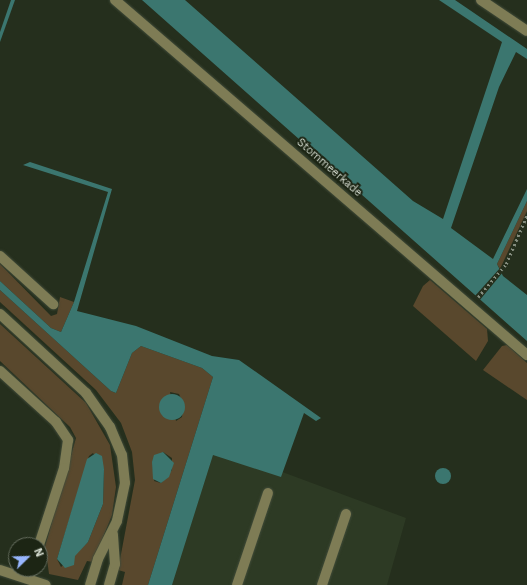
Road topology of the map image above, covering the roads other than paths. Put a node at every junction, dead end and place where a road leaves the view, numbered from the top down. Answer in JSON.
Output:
{"nodes":[{"id":1,"x":114,"y":0,"type":"edge"},
{"id":2,"x":481,"y":0,"type":"edge"},
{"id":3,"x":527,"y":31,"type":"edge"},
{"id":4,"x":0,"y":256,"type":"edge"},
{"id":5,"x":53,"y":304,"type":"dead end"},
{"id":6,"x":0,"y":314,"type":"edge"},
{"id":7,"x":527,"y":355,"type":"edge"},
{"id":8,"x":0,"y":370,"type":"edge"},
{"id":9,"x":268,"y":493,"type":"dead end"},
{"id":10,"x":346,"y":514,"type":"dead end"},
{"id":11,"x":113,"y":534,"type":"junction"},
{"id":12,"x":42,"y":537,"type":"edge"},
{"id":13,"x":0,"y":570,"type":"edge"},
{"id":14,"x":27,"y":582,"type":"edge"},
{"id":15,"x":46,"y":585,"type":"edge"},
{"id":16,"x":90,"y":585,"type":"edge"},
{"id":17,"x":109,"y":585,"type":"edge"},
{"id":18,"x":237,"y":585,"type":"edge"},
{"id":19,"x":322,"y":585,"type":"edge"}],
"edges":[{"from":1,"to":7,"type":"street","name":"Stommeerkade"},
{"from":2,"to":3,"type":"street"},
{"from":4,"to":5,"type":"street"},
{"from":6,"to":11,"type":"street"},
{"from":8,"to":12,"type":"street"},
{"from":9,"to":18,"type":"street"},
{"from":10,"to":19,"type":"street"},
{"from":11,"to":16,"type":"street"},
{"from":11,"to":17,"type":"street"},
{"from":13,"to":14,"type":"street"},
{"from":14,"to":15,"type":"street"}]}
